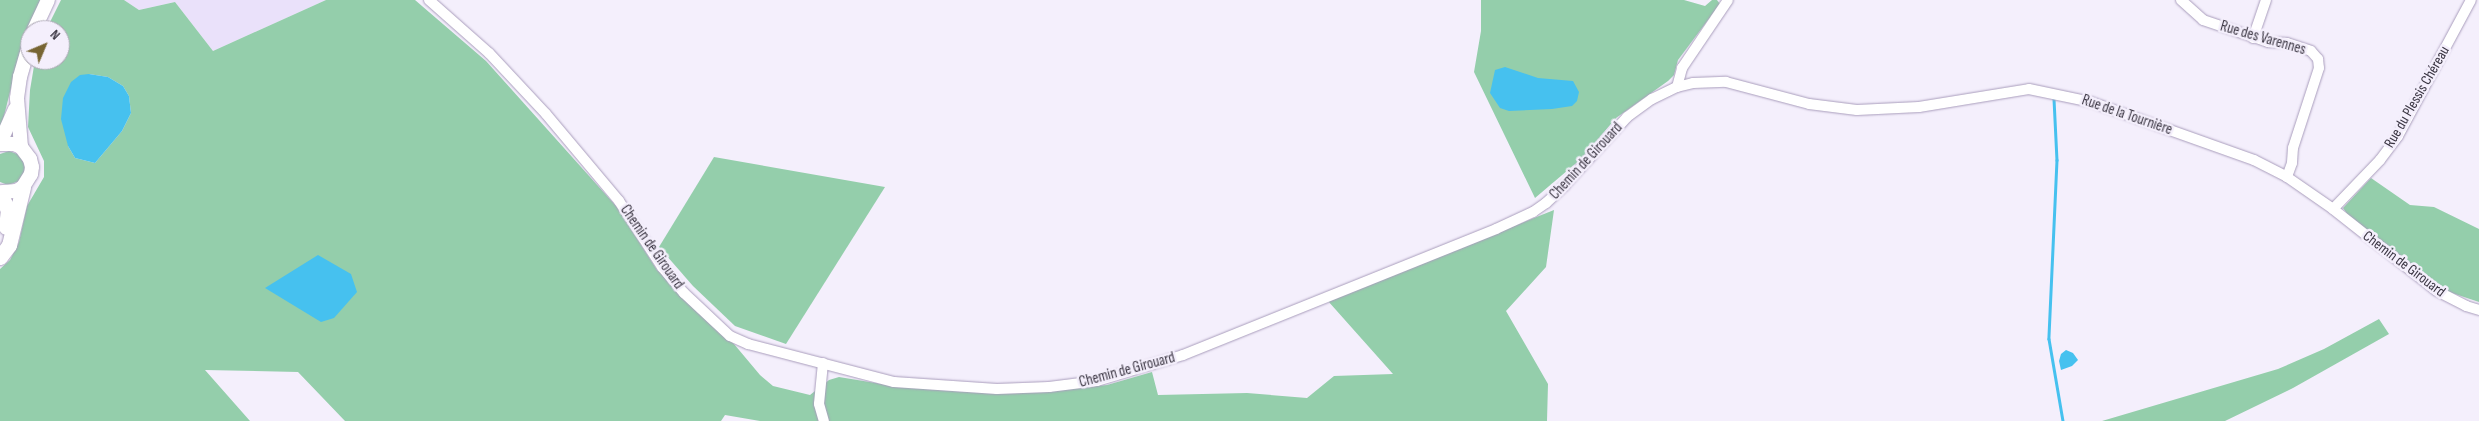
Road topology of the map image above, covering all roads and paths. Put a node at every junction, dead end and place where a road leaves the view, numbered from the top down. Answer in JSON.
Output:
{"nodes":[{"id":1,"x":48,"y":0,"type":"edge"},
{"id":2,"x":429,"y":0,"type":"edge"},
{"id":3,"x":1728,"y":0,"type":"edge"},
{"id":4,"x":2181,"y":0,"type":"edge"},
{"id":5,"x":2266,"y":0,"type":"edge"},
{"id":6,"x":2471,"y":0,"type":"edge"},
{"id":7,"x":39,"y":20,"type":"edge"},
{"id":8,"x":2253,"y":38,"type":"junction"},
{"id":9,"x":22,"y":70,"type":"edge"},
{"id":10,"x":1677,"y":87,"type":"junction"},
{"id":11,"x":17,"y":98,"type":"junction"},
{"id":12,"x":1903,"y":109,"type":"joint"},
{"id":13,"x":0,"y":144,"type":"edge"},
{"id":14,"x":21,"y":147,"type":"junction"},
{"id":15,"x":2286,"y":177,"type":"junction"},
{"id":16,"x":23,"y":187,"type":"junction"},
{"id":17,"x":0,"y":192,"type":"edge"},
{"id":18,"x":2333,"y":209,"type":"junction"},
{"id":19,"x":0,"y":242,"type":"edge"},
{"id":20,"x":0,"y":257,"type":"edge"},
{"id":21,"x":2479,"y":310,"type":"edge"},
{"id":22,"x":823,"y":363,"type":"junction"},
{"id":23,"x":824,"y":421,"type":"edge"}],
"edges":[{"from":1,"to":7,"type":"main road"},
{"from":2,"to":22,"type":"street","name":"Chemin de Girouard"},
{"from":3,"to":10,"type":"street"},
{"from":4,"to":8,"type":"street","name":"Rue des Varennes"},
{"from":5,"to":8,"type":"street"},
{"from":6,"to":18,"type":"street","name":"Rue du Plessis Chéreau"},
{"from":8,"to":15,"type":"street","name":"Rue des Varennes"},
{"from":9,"to":11,"type":"main road"},
{"from":10,"to":12,"type":"street","name":"Chemin de Girouard"},
{"from":10,"to":22,"type":"street","name":"Chemin de Girouard"},
{"from":11,"to":13,"type":"main road"},
{"from":11,"to":14,"type":"main road"},
{"from":12,"to":15,"type":"street","name":"Rue de la Tournière"},
{"from":13,"to":14,"type":"main road"},
{"from":14,"to":16,"type":"main road"},
{"from":15,"to":18,"type":"street","name":"Rue de la Tournière"},
{"from":16,"to":17,"type":"main road"},
{"from":16,"to":20,"type":"main road"},
{"from":17,"to":19,"type":"main road"},
{"from":18,"to":21,"type":"street","name":"Chemin de Girouard"},
{"from":22,"to":23,"type":"street"}]}
